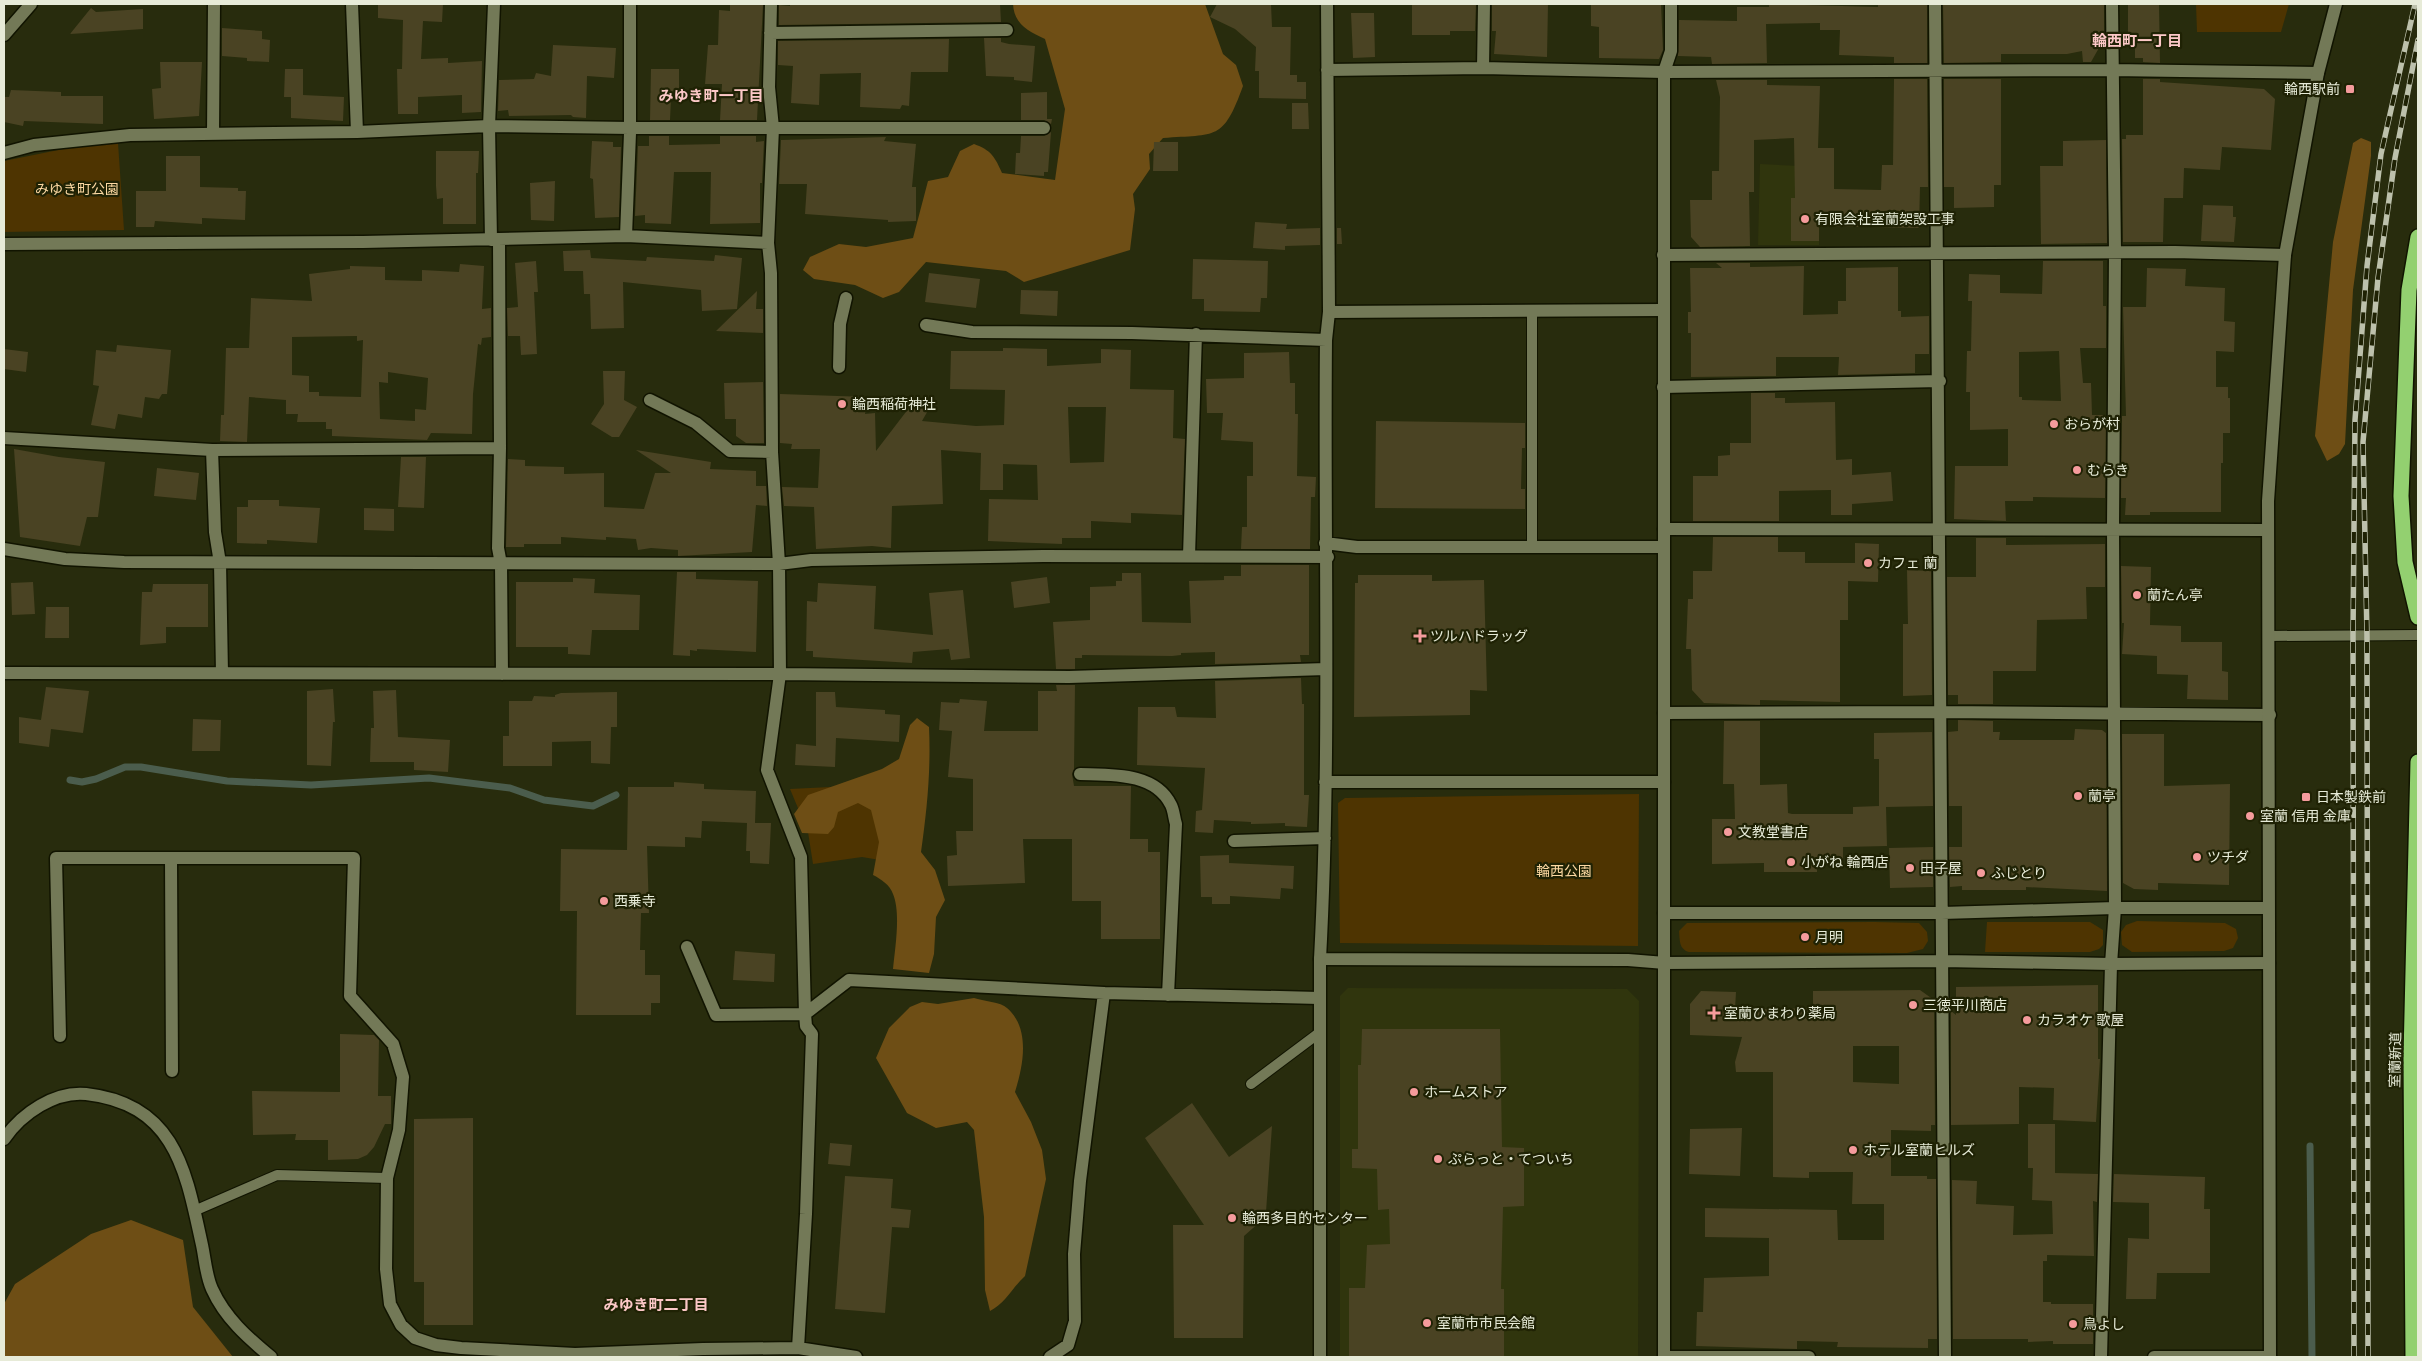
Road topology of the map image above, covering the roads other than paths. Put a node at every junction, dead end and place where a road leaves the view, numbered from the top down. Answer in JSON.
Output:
{"nodes":[{"id":1,"x":31,"y":4,"type":"edge"},
{"id":2,"x":214,"y":4,"type":"edge"},
{"id":3,"x":352,"y":4,"type":"edge"},
{"id":4,"x":494,"y":4,"type":"edge"},
{"id":5,"x":630,"y":4,"type":"edge"},
{"id":6,"x":771,"y":4,"type":"edge"},
{"id":7,"x":1326,"y":4,"type":"edge"},
{"id":8,"x":1484,"y":4,"type":"edge"},
{"id":9,"x":1671,"y":4,"type":"edge"},
{"id":10,"x":1935,"y":4,"type":"edge"},
{"id":11,"x":2112,"y":4,"type":"edge"},
{"id":12,"x":2336,"y":4,"type":"edge"},
{"id":13,"x":1007,"y":30,"type":"dead end"},
{"id":14,"x":770,"y":33,"type":"junction"},
{"id":15,"x":4,"y":35,"type":"edge"},
{"id":16,"x":1483,"y":68,"type":"junction"},
{"id":17,"x":1327,"y":70,"type":"junction"},
{"id":18,"x":1937,"y":70,"type":"junction"},
{"id":19,"x":2112,"y":70,"type":"junction"},
{"id":20,"x":1664,"y":72,"type":"junction"},
{"id":21,"x":2318,"y":73,"type":"junction"},
{"id":22,"x":489,"y":126,"type":"junction"},
{"id":23,"x":630,"y":128,"type":"junction"},
{"id":24,"x":773,"y":128,"type":"junction"},
{"id":25,"x":1044,"y":128,"type":"dead end"},
{"id":26,"x":357,"y":132,"type":"junction"},
{"id":27,"x":213,"y":134,"type":"junction"},
{"id":28,"x":4,"y":153,"type":"edge"},
{"id":29,"x":626,"y":236,"type":"junction"},
{"id":30,"x":2418,"y":237,"type":"edge"},
{"id":31,"x":495,"y":240,"type":"junction"},
{"id":32,"x":768,"y":243,"type":"junction"},
{"id":33,"x":4,"y":244,"type":"edge"},
{"id":34,"x":2115,"y":252,"type":"junction"},
{"id":35,"x":1938,"y":253,"type":"junction"},
{"id":36,"x":1663,"y":255,"type":"junction"},
{"id":37,"x":2285,"y":255,"type":"junction"},
{"id":38,"x":846,"y":298,"type":"dead end"},
{"id":39,"x":1663,"y":310,"type":"junction"},
{"id":40,"x":1532,"y":311,"type":"junction"},
{"id":41,"x":1329,"y":312,"type":"junction"},
{"id":42,"x":926,"y":325,"type":"dead end"},
{"id":43,"x":1196,"y":334,"type":"junction"},
{"id":44,"x":1326,"y":340,"type":"junction"},
{"id":45,"x":839,"y":367,"type":"dead end"},
{"id":46,"x":1940,"y":381,"type":"junction"},
{"id":47,"x":1664,"y":387,"type":"junction"},
{"id":48,"x":650,"y":400,"type":"dead end"},
{"id":49,"x":4,"y":438,"type":"edge"},
{"id":50,"x":500,"y":448,"type":"junction"},
{"id":51,"x":212,"y":450,"type":"junction"},
{"id":52,"x":772,"y":452,"type":"junction"},
{"id":53,"x":2113,"y":528,"type":"junction"},
{"id":54,"x":1664,"y":529,"type":"junction"},
{"id":55,"x":2267,"y":530,"type":"junction"},
{"id":56,"x":1939,"y":531,"type":"junction"},
{"id":57,"x":1325,"y":543,"type":"junction"},
{"id":58,"x":1532,"y":546,"type":"junction"},
{"id":59,"x":1663,"y":548,"type":"junction"},
{"id":60,"x":4,"y":549,"type":"edge"},
{"id":61,"x":1189,"y":556,"type":"junction"},
{"id":62,"x":1328,"y":557,"type":"junction"},
{"id":63,"x":220,"y":563,"type":"junction"},
{"id":64,"x":501,"y":564,"type":"junction"},
{"id":65,"x":779,"y":564,"type":"junction"},
{"id":66,"x":2418,"y":617,"type":"edge"},
{"id":67,"x":2418,"y":635,"type":"edge"},
{"id":68,"x":2270,"y":636,"type":"junction"},
{"id":69,"x":1326,"y":669,"type":"junction"},
{"id":70,"x":4,"y":672,"type":"edge"},
{"id":71,"x":222,"y":673,"type":"junction"},
{"id":72,"x":502,"y":674,"type":"junction"},
{"id":73,"x":780,"y":674,"type":"junction"},
{"id":74,"x":1941,"y":712,"type":"junction"},
{"id":75,"x":1664,"y":714,"type":"junction"},
{"id":76,"x":2114,"y":714,"type":"junction"},
{"id":77,"x":2270,"y":715,"type":"junction"},
{"id":78,"x":2418,"y":762,"type":"edge"},
{"id":79,"x":1080,"y":774,"type":"dead end"},
{"id":80,"x":1325,"y":782,"type":"junction"},
{"id":81,"x":1664,"y":782,"type":"junction"},
{"id":82,"x":1325,"y":838,"type":"junction"},
{"id":83,"x":1234,"y":841,"type":"dead end"},
{"id":84,"x":171,"y":858,"type":"junction"},
{"id":85,"x":2115,"y":908,"type":"junction"},
{"id":86,"x":2268,"y":908,"type":"junction"},
{"id":87,"x":1664,"y":913,"type":"junction"},
{"id":88,"x":1942,"y":913,"type":"junction"},
{"id":89,"x":687,"y":947,"type":"dead end"},
{"id":90,"x":1320,"y":959,"type":"junction"},
{"id":91,"x":1943,"y":961,"type":"junction"},
{"id":92,"x":1665,"y":963,"type":"junction"},
{"id":93,"x":2269,"y":963,"type":"junction"},
{"id":94,"x":2111,"y":964,"type":"junction"},
{"id":95,"x":1104,"y":993,"type":"junction"},
{"id":96,"x":1168,"y":995,"type":"junction"},
{"id":97,"x":1319,"y":998,"type":"junction"},
{"id":98,"x":804,"y":1014,"type":"junction"},
{"id":99,"x":1319,"y":1033,"type":"junction"},
{"id":100,"x":60,"y":1036,"type":"dead end"},
{"id":101,"x":172,"y":1071,"type":"dead end"},
{"id":102,"x":1251,"y":1084,"type":"dead end"},
{"id":103,"x":4,"y":1138,"type":"edge"},
{"id":104,"x":387,"y":1178,"type":"junction"},
{"id":105,"x":194,"y":1211,"type":"junction"},
{"id":106,"x":798,"y":1348,"type":"junction"},
{"id":107,"x":271,"y":1357,"type":"edge"},
{"id":108,"x":856,"y":1357,"type":"edge"},
{"id":109,"x":1050,"y":1357,"type":"edge"},
{"id":110,"x":1320,"y":1357,"type":"edge"},
{"id":111,"x":1664,"y":1357,"type":"edge"},
{"id":112,"x":1809,"y":1357,"type":"edge"},
{"id":113,"x":1945,"y":1357,"type":"edge"},
{"id":114,"x":2101,"y":1357,"type":"edge"},
{"id":115,"x":2154,"y":1357,"type":"edge"},
{"id":116,"x":2270,"y":1357,"type":"edge"},
{"id":117,"x":2413,"y":1357,"type":"edge"}],
"edges":[{"from":1,"to":15,"type":"street"},
{"from":2,"to":27,"type":"street"},
{"from":3,"to":26,"type":"street"},
{"from":4,"to":22,"type":"street"},
{"from":5,"to":23,"type":"street"},
{"from":6,"to":14,"type":"street"},
{"from":7,"to":17,"type":"street"},
{"from":8,"to":16,"type":"street"},
{"from":9,"to":20,"type":"street"},
{"from":10,"to":18,"type":"street"},
{"from":11,"to":19,"type":"street"},
{"from":12,"to":21,"type":"street"},
{"from":13,"to":14,"type":"street"},
{"from":14,"to":24,"type":"street"},
{"from":16,"to":17,"type":"street"},
{"from":16,"to":20,"type":"street"},
{"from":17,"to":41,"type":"street"},
{"from":18,"to":19,"type":"street"},
{"from":18,"to":20,"type":"street"},
{"from":18,"to":35,"type":"street"},
{"from":19,"to":21,"type":"street"},
{"from":19,"to":34,"type":"street"},
{"from":20,"to":36,"type":"street"},
{"from":21,"to":37,"type":"street"},
{"from":22,"to":23,"type":"street"},
{"from":22,"to":26,"type":"street"},
{"from":22,"to":31,"type":"street"},
{"from":23,"to":24,"type":"street"},
{"from":23,"to":29,"type":"street"},
{"from":24,"to":25,"type":"street"},
{"from":24,"to":32,"type":"street"},
{"from":26,"to":27,"type":"street"},
{"from":27,"to":28,"type":"street"},
{"from":29,"to":31,"type":"street"},
{"from":29,"to":32,"type":"street"},
{"from":30,"to":66,"type":"highway"},
{"from":31,"to":33,"type":"street"},
{"from":31,"to":50,"type":"street"},
{"from":32,"to":52,"type":"street"},
{"from":34,"to":35,"type":"street"},
{"from":34,"to":37,"type":"street"},
{"from":34,"to":53,"type":"street"},
{"from":35,"to":36,"type":"street"},
{"from":35,"to":46,"type":"street"},
{"from":36,"to":39,"type":"street"},
{"from":37,"to":55,"type":"street"},
{"from":38,"to":45,"type":"street"},
{"from":39,"to":40,"type":"street"},
{"from":39,"to":47,"type":"street"},
{"from":40,"to":41,"type":"street"},
{"from":40,"to":58,"type":"lane"},
{"from":41,"to":44,"type":"street"},
{"from":42,"to":43,"type":"street"},
{"from":43,"to":44,"type":"street"},
{"from":43,"to":61,"type":"street"},
{"from":44,"to":57,"type":"street"},
{"from":46,"to":47,"type":"street"},
{"from":46,"to":56,"type":"street"},
{"from":47,"to":54,"type":"street"},
{"from":48,"to":52,"type":"street"},
{"from":49,"to":51,"type":"street"},
{"from":50,"to":51,"type":"street"},
{"from":50,"to":64,"type":"street"},
{"from":51,"to":63,"type":"street"},
{"from":52,"to":65,"type":"street"},
{"from":53,"to":55,"type":"street"},
{"from":53,"to":56,"type":"street"},
{"from":53,"to":76,"type":"street"},
{"from":54,"to":56,"type":"street"},
{"from":54,"to":59,"type":"street"},
{"from":55,"to":68,"type":"street"},
{"from":56,"to":74,"type":"street"},
{"from":57,"to":58,"type":"street"},
{"from":57,"to":62,"type":"street"},
{"from":58,"to":59,"type":"street"},
{"from":59,"to":75,"type":"street"},
{"from":60,"to":63,"type":"street"},
{"from":61,"to":62,"type":"street"},
{"from":61,"to":65,"type":"street"},
{"from":62,"to":69,"type":"street"},
{"from":63,"to":64,"type":"street"},
{"from":63,"to":71,"type":"street"},
{"from":64,"to":65,"type":"street"},
{"from":64,"to":72,"type":"street"},
{"from":65,"to":73,"type":"street"},
{"from":67,"to":68,"type":"lane"},
{"from":68,"to":77,"type":"street"},
{"from":69,"to":73,"type":"street"},
{"from":69,"to":80,"type":"street"},
{"from":70,"to":71,"type":"street"},
{"from":71,"to":72,"type":"street"},
{"from":72,"to":73,"type":"street"},
{"from":73,"to":98,"type":"street"},
{"from":74,"to":75,"type":"street"},
{"from":74,"to":76,"type":"street"},
{"from":74,"to":88,"type":"street"},
{"from":75,"to":81,"type":"street"},
{"from":76,"to":77,"type":"street"},
{"from":76,"to":85,"type":"street"},
{"from":77,"to":86,"type":"street"},
{"from":78,"to":117,"type":"highway","name":"室蘭新道"},
{"from":79,"to":96,"type":"street"},
{"from":80,"to":81,"type":"street"},
{"from":80,"to":82,"type":"street"},
{"from":81,"to":87,"type":"street"},
{"from":82,"to":83,"type":"street"},
{"from":82,"to":90,"type":"street"},
{"from":84,"to":100,"type":"street"},
{"from":84,"to":101,"type":"street"},
{"from":84,"to":104,"type":"street"},
{"from":85,"to":86,"type":"street"},
{"from":85,"to":88,"type":"street"},
{"from":85,"to":94,"type":"street"},
{"from":86,"to":93,"type":"street"},
{"from":87,"to":88,"type":"street"},
{"from":87,"to":92,"type":"street"},
{"from":88,"to":91,"type":"street"},
{"from":89,"to":98,"type":"street"},
{"from":90,"to":92,"type":"street"},
{"from":90,"to":97,"type":"street"},
{"from":91,"to":92,"type":"street"},
{"from":91,"to":94,"type":"street"},
{"from":91,"to":113,"type":"street"},
{"from":92,"to":111,"type":"street"},
{"from":93,"to":94,"type":"street"},
{"from":93,"to":116,"type":"street"},
{"from":94,"to":114,"type":"street"},
{"from":95,"to":96,"type":"street"},
{"from":95,"to":98,"type":"street"},
{"from":95,"to":109,"type":"street"},
{"from":96,"to":97,"type":"street"},
{"from":97,"to":99,"type":"street"},
{"from":98,"to":106,"type":"street"},
{"from":99,"to":102,"type":"lane"},
{"from":99,"to":110,"type":"street"},
{"from":103,"to":105,"type":"street"},
{"from":104,"to":105,"type":"lane"},
{"from":104,"to":106,"type":"street"},
{"from":105,"to":107,"type":"street"},
{"from":106,"to":108,"type":"street"},
{"from":111,"to":112,"type":"street"},
{"from":115,"to":116,"type":"street"}]}
